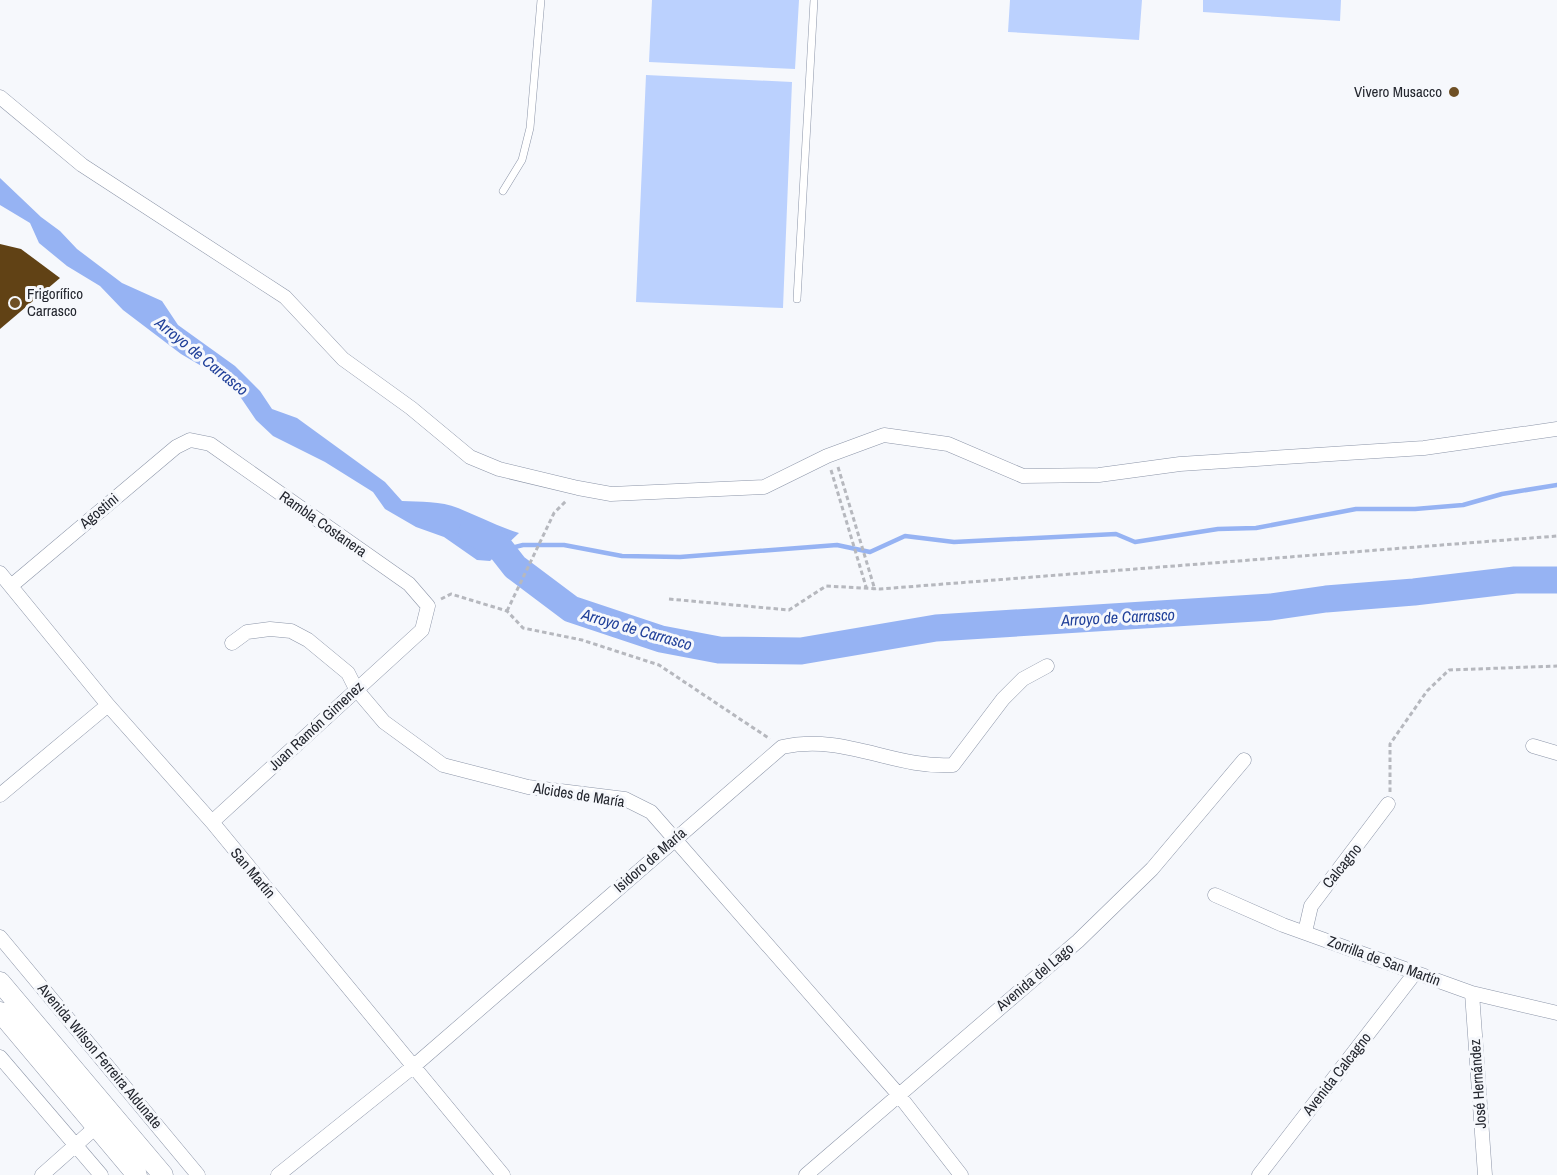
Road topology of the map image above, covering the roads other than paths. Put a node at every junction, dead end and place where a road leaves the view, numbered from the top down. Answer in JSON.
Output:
{"nodes":[{"id":1,"x":541,"y":0,"type":"edge"},
{"id":2,"x":814,"y":0,"type":"edge"},
{"id":3,"x":0,"y":97,"type":"edge"},
{"id":4,"x":503,"y":191,"type":"dead end"},
{"id":5,"x":796,"y":299,"type":"dead end"},
{"id":6,"x":1557,"y":429,"type":"edge"},
{"id":7,"x":190,"y":440,"type":"joint"},
{"id":8,"x":0,"y":573,"type":"edge"},
{"id":9,"x":11,"y":586,"type":"junction"},
{"id":10,"x":422,"y":630,"type":"joint"},
{"id":11,"x":232,"y":643,"type":"dead end"},
{"id":12,"x":1047,"y":666,"type":"dead end"},
{"id":13,"x":356,"y":689,"type":"junction"},
{"id":14,"x":108,"y":705,"type":"junction"},
{"id":15,"x":1533,"y":746,"type":"dead end"},
{"id":16,"x":1557,"y":753,"type":"edge"},
{"id":17,"x":1244,"y":760,"type":"dead end"},
{"id":18,"x":0,"y":795,"type":"edge"},
{"id":19,"x":1388,"y":804,"type":"road end"},
{"id":20,"x":212,"y":822,"type":"junction"},
{"id":21,"x":675,"y":838,"type":"junction"},
{"id":22,"x":1215,"y":895,"type":"dead end"},
{"id":23,"x":1305,"y":932,"type":"junction"},
{"id":24,"x":0,"y":937,"type":"edge"},
{"id":25,"x":1415,"y":973,"type":"junction"},
{"id":26,"x":0,"y":982,"type":"edge"},
{"id":27,"x":1472,"y":993,"type":"junction"},
{"id":28,"x":0,"y":1012,"type":"edge"},
{"id":29,"x":1557,"y":1013,"type":"edge"},
{"id":30,"x":0,"y":1057,"type":"edge"},
{"id":31,"x":414,"y":1066,"type":"junction"},
{"id":32,"x":898,"y":1094,"type":"junction"},
{"id":33,"x":96,"y":1127,"type":"junction"},
{"id":34,"x":76,"y":1145,"type":"junction"},
{"id":35,"x":42,"y":1175,"type":"edge"},
{"id":36,"x":101,"y":1175,"type":"edge"},
{"id":37,"x":137,"y":1175,"type":"edge"},
{"id":38,"x":163,"y":1175,"type":"edge"},
{"id":39,"x":198,"y":1175,"type":"edge"},
{"id":40,"x":278,"y":1175,"type":"edge"},
{"id":41,"x":503,"y":1175,"type":"edge"},
{"id":42,"x":806,"y":1175,"type":"edge"},
{"id":43,"x":962,"y":1175,"type":"edge"},
{"id":44,"x":1259,"y":1175,"type":"edge"},
{"id":45,"x":1485,"y":1175,"type":"edge"}],
"edges":[{"from":1,"to":4,"type":"lane"},
{"from":2,"to":5,"type":"lane"},
{"from":3,"to":6,"type":"street"},
{"from":7,"to":9,"type":"street","name":"Agostini"},
{"from":7,"to":10,"type":"street","name":"Rambla Costanera"},
{"from":8,"to":9,"type":"street","name":"San Martín"},
{"from":9,"to":14,"type":"street","name":"San Martín"},
{"from":10,"to":13,"type":"street","name":"Juan Ramón Gimenez"},
{"from":11,"to":13,"type":"street","name":"Alcides de María"},
{"from":12,"to":21,"type":"street","name":"Isidoro de María"},
{"from":13,"to":20,"type":"street","name":"Juan Ramón Gimenez"},
{"from":13,"to":21,"type":"street","name":"Alcides de María"},
{"from":14,"to":18,"type":"street"},
{"from":14,"to":20,"type":"street","name":"San Martín"},
{"from":15,"to":16,"type":"street"},
{"from":17,"to":32,"type":"street","name":"Avenida del Lago"},
{"from":19,"to":23,"type":"street","name":"Calcagno"},
{"from":20,"to":31,"type":"street","name":"San Martín"},
{"from":21,"to":31,"type":"street","name":"Isidoro de María"},
{"from":21,"to":32,"type":"street","name":"Alcides de María"},
{"from":22,"to":23,"type":"street","name":"Zorrilla de San Martín"},
{"from":23,"to":25,"type":"street","name":"Zorrilla de San Martín"},
{"from":24,"to":39,"type":"street","name":"Avenida Wilson Ferreira Aldunate"},
{"from":25,"to":27,"type":"street","name":"Zorrilla de San Martín"},
{"from":25,"to":44,"type":"street","name":"Avenida Calcagno"},
{"from":26,"to":38,"type":"main road","name":"Avenida Wilson Ferreira Aldunate"},
{"from":27,"to":29,"type":"street","name":"Zorrilla de San Martín"},
{"from":27,"to":45,"type":"street","name":"José Hernández"},
{"from":28,"to":33,"type":"main road"},
{"from":30,"to":34,"type":"street"},
{"from":31,"to":40,"type":"street","name":"Isidoro de María"},
{"from":31,"to":41,"type":"street","name":"San Martín"},
{"from":32,"to":42,"type":"street","name":"Avenida del Lago"},
{"from":32,"to":43,"type":"street","name":"Alcides de María"},
{"from":33,"to":34,"type":"street"},
{"from":33,"to":37,"type":"main road"},
{"from":34,"to":35,"type":"street"},
{"from":34,"to":36,"type":"street"}]}
